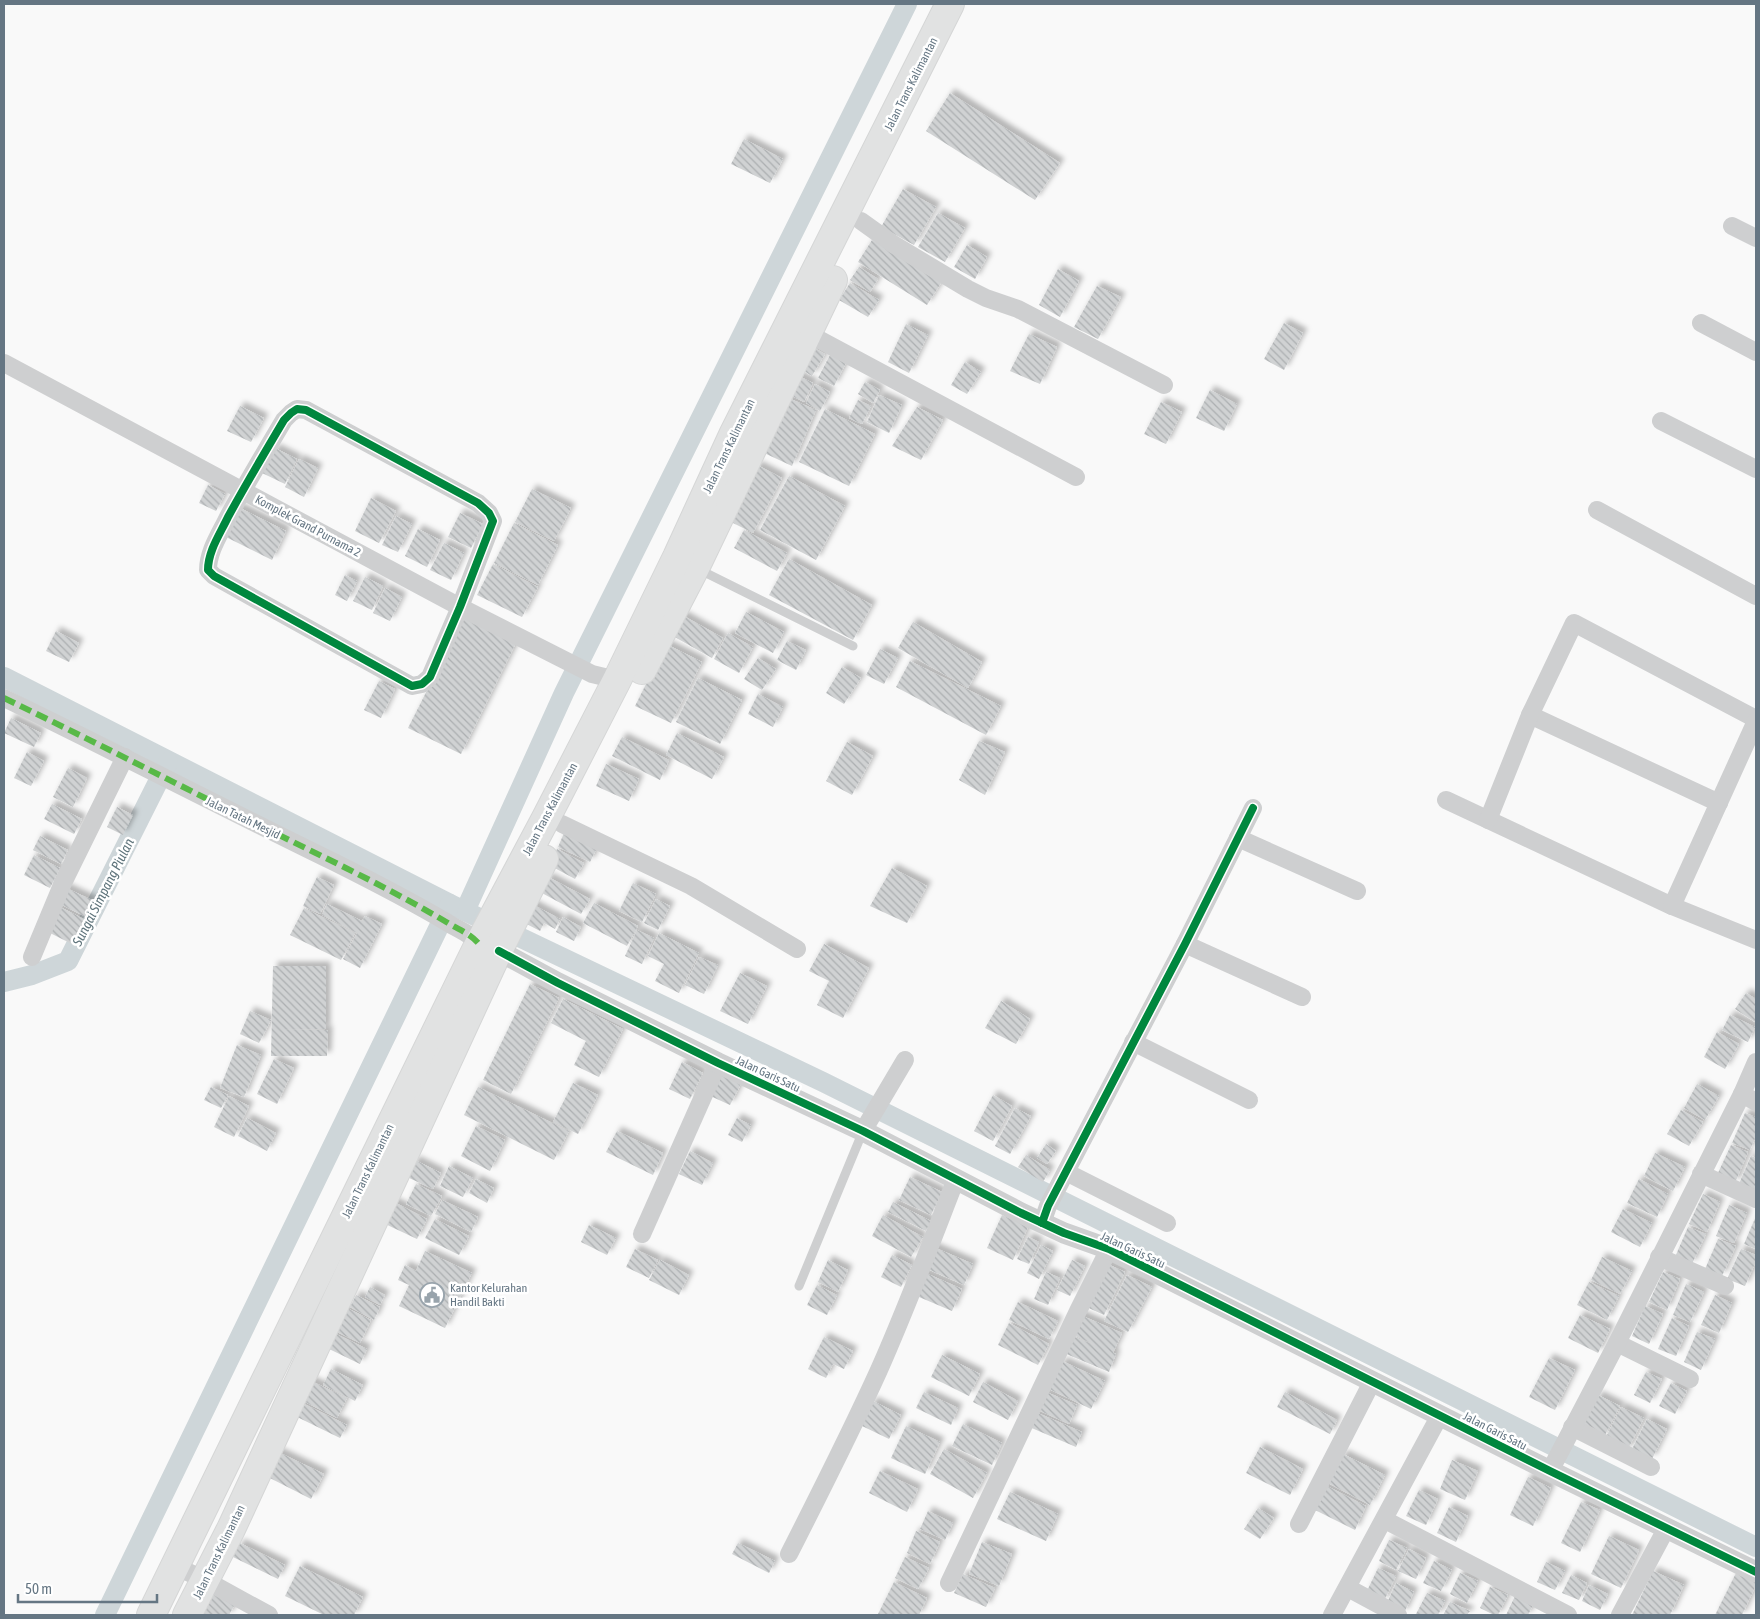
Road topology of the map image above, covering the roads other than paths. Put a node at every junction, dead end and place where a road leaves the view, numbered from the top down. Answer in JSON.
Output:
{"nodes":[{"id":1,"x":949,"y":6,"type":"edge"},
{"id":2,"x":861,"y":221,"type":"junction"},
{"id":3,"x":1732,"y":226,"type":"dead end"},
{"id":4,"x":1756,"y":238,"type":"edge"},
{"id":5,"x":1701,"y":323,"type":"dead end"},
{"id":6,"x":806,"y":333,"type":"junction"},
{"id":7,"x":1756,"y":352,"type":"edge"},
{"id":8,"x":4,"y":363,"type":"edge"},
{"id":9,"x":1164,"y":385,"type":"dead end"},
{"id":10,"x":1661,"y":420,"type":"dead end"},
{"id":11,"x":743,"y":440,"type":"junction"},
{"id":12,"x":1756,"y":469,"type":"edge"},
{"id":13,"x":1076,"y":477,"type":"dead end"},
{"id":14,"x":243,"y":490,"type":"junction"},
{"id":15,"x":1597,"y":510,"type":"dead end"},
{"id":16,"x":695,"y":568,"type":"junction"},
{"id":17,"x":1756,"y":596,"type":"edge"},
{"id":18,"x":460,"y":607,"type":"junction"},
{"id":19,"x":853,"y":646,"type":"dead end"},
{"id":20,"x":604,"y":677,"type":"junction"},
{"id":21,"x":4,"y":698,"type":"edge"},
{"id":22,"x":1530,"y":715,"type":"junction"},
{"id":23,"x":1756,"y":720,"type":"edge"},
{"id":24,"x":125,"y":757,"type":"junction"},
{"id":25,"x":1446,"y":800,"type":"dead end"},
{"id":26,"x":1718,"y":803,"type":"junction"},
{"id":27,"x":1253,"y":808,"type":"dead end"},
{"id":28,"x":1488,"y":820,"type":"junction"},
{"id":29,"x":562,"y":824,"type":"junction"},
{"id":30,"x":1238,"y":838,"type":"junction"},
{"id":31,"x":1357,"y":891,"type":"dead end"},
{"id":32,"x":517,"y":893,"type":"junction"},
{"id":33,"x":1672,"y":906,"type":"junction"},
{"id":34,"x":1756,"y":940,"type":"edge"},
{"id":35,"x":1185,"y":944,"type":"junction"},
{"id":36,"x":489,"y":947,"type":"junction"},
{"id":37,"x":797,"y":949,"type":"dead end"},
{"id":38,"x":32,"y":957,"type":"dead end"},
{"id":39,"x":1302,"y":997,"type":"dead end"},
{"id":40,"x":1133,"y":1042,"type":"junction"},
{"id":41,"x":905,"y":1060,"type":"dead end"},
{"id":42,"x":1756,"y":1062,"type":"edge"},
{"id":43,"x":718,"y":1063,"type":"junction"},
{"id":44,"x":1749,"y":1098,"type":"edge"},
{"id":45,"x":1250,"y":1100,"type":"dead end"},
{"id":46,"x":867,"y":1125,"type":"junction"},
{"id":47,"x":1701,"y":1174,"type":"junction"},
{"id":48,"x":956,"y":1179,"type":"junction"},
{"id":49,"x":1062,"y":1180,"type":"junction"},
{"id":50,"x":1756,"y":1199,"type":"edge"},
{"id":51,"x":1045,"y":1214,"type":"junction"},
{"id":52,"x":1167,"y":1223,"type":"dead end"},
{"id":53,"x":642,"y":1234,"type":"dead end"},
{"id":54,"x":1109,"y":1249,"type":"junction"},
{"id":55,"x":1659,"y":1257,"type":"junction"},
{"id":56,"x":799,"y":1286,"type":"dead end"},
{"id":57,"x":1725,"y":1286,"type":"dead end"},
{"id":58,"x":1617,"y":1343,"type":"junction"},
{"id":59,"x":1690,"y":1379,"type":"dead end"},
{"id":60,"x":1372,"y":1382,"type":"junction"},
{"id":61,"x":1440,"y":1416,"type":"junction"},
{"id":62,"x":1570,"y":1432,"type":"junction"},
{"id":63,"x":1553,"y":1465,"type":"junction"},
{"id":64,"x":1651,"y":1467,"type":"dead end"},
{"id":65,"x":199,"y":1515,"type":"junction"},
{"id":66,"x":1385,"y":1520,"type":"junction"},
{"id":67,"x":1299,"y":1524,"type":"dead end"},
{"id":68,"x":231,"y":1529,"type":"junction"},
{"id":69,"x":1666,"y":1529,"type":"junction"},
{"id":70,"x":789,"y":1554,"type":"dead end"},
{"id":71,"x":175,"y":1566,"type":"junction"},
{"id":72,"x":1756,"y":1572,"type":"edge"},
{"id":73,"x":205,"y":1580,"type":"junction"},
{"id":74,"x":949,"y":1583,"type":"dead end"},
{"id":75,"x":1348,"y":1588,"type":"junction"},
{"id":76,"x":151,"y":1615,"type":"edge"},
{"id":77,"x":187,"y":1615,"type":"edge"},
{"id":78,"x":269,"y":1615,"type":"edge"},
{"id":79,"x":1332,"y":1615,"type":"edge"},
{"id":80,"x":1398,"y":1615,"type":"edge"},
{"id":81,"x":1568,"y":1615,"type":"edge"},
{"id":82,"x":1620,"y":1615,"type":"edge"}],
"edges":[{"from":1,"to":2,"type":"highway","name":"Jalan Trans Kalimantan"},
{"from":1,"to":11,"type":"highway","name":"Jalan Trans Kalimantan"},
{"from":2,"to":6,"type":"highway","name":"Jalan Trans Kalimantan"},
{"from":2,"to":9,"type":"street"},
{"from":3,"to":4,"type":"street"},
{"from":5,"to":7,"type":"street"},
{"from":6,"to":11,"type":"highway","name":"Jalan Trans Kalimantan"},
{"from":6,"to":13,"type":"street"},
{"from":8,"to":14,"type":"street","name":"Komplek Grand Purnama 2"},
{"from":10,"to":12,"type":"street"},
{"from":11,"to":16,"type":"highway","name":"Jalan Trans Kalimantan"},
{"from":11,"to":20,"type":"highway","name":"Jalan Trans Kalimantan"},
{"from":14,"to":18,"type":"street","name":"Komplek Grand Purnama 2"},
{"from":14,"to":18,"type":"street"},
{"from":14,"to":18,"type":"street"},
{"from":15,"to":17,"type":"street"},
{"from":16,"to":19,"type":"lane"},
{"from":16,"to":29,"type":"highway","name":"Jalan Trans Kalimantan"},
{"from":18,"to":20,"type":"street","name":"Komplek Grand Purnama 2"},
{"from":20,"to":32,"type":"highway","name":"Jalan Trans Kalimantan"},
{"from":21,"to":24,"type":"street","name":"Jalan Tatah Mesjid"},
{"from":22,"to":23,"type":"street"},
{"from":22,"to":26,"type":"street"},
{"from":22,"to":28,"type":"street"},
{"from":23,"to":26,"type":"street"},
{"from":24,"to":36,"type":"street","name":"Jalan Tatah Mesjid"},
{"from":24,"to":38,"type":"street"},
{"from":25,"to":28,"type":"street"},
{"from":26,"to":33,"type":"street"},
{"from":27,"to":30,"type":"street"},
{"from":28,"to":33,"type":"street"},
{"from":29,"to":32,"type":"highway","name":"Jalan Trans Kalimantan"},
{"from":29,"to":37,"type":"street"},
{"from":30,"to":31,"type":"street"},
{"from":30,"to":35,"type":"street"},
{"from":32,"to":36,"type":"highway","name":"Jalan Trans Kalimantan"},
{"from":33,"to":34,"type":"street"},
{"from":35,"to":39,"type":"street"},
{"from":35,"to":40,"type":"street"},
{"from":36,"to":43,"type":"street","name":"Jalan Garis Satu"},
{"from":36,"to":65,"type":"highway","name":"Jalan Trans Kalimantan"},
{"from":36,"to":68,"type":"highway","name":"Jalan Trans Kalimantan"},
{"from":40,"to":45,"type":"street"},
{"from":40,"to":49,"type":"street"},
{"from":41,"to":46,"type":"street"},
{"from":42,"to":44,"type":"street"},
{"from":43,"to":46,"type":"street","name":"Jalan Garis Satu"},
{"from":43,"to":53,"type":"street"},
{"from":44,"to":47,"type":"street"},
{"from":46,"to":48,"type":"street","name":"Jalan Garis Satu"},
{"from":46,"to":56,"type":"lane"},
{"from":47,"to":50,"type":"street"},
{"from":47,"to":55,"type":"street"},
{"from":48,"to":51,"type":"street","name":"Jalan Garis Satu"},
{"from":48,"to":70,"type":"street"},
{"from":49,"to":51,"type":"street"},
{"from":49,"to":52,"type":"street"},
{"from":51,"to":54,"type":"street","name":"Jalan Garis Satu"},
{"from":54,"to":60,"type":"street","name":"Jalan Garis Satu"},
{"from":54,"to":74,"type":"street"},
{"from":55,"to":57,"type":"street"},
{"from":55,"to":58,"type":"street"},
{"from":58,"to":59,"type":"street"},
{"from":58,"to":62,"type":"street"},
{"from":60,"to":61,"type":"street","name":"Jalan Garis Satu"},
{"from":60,"to":67,"type":"street"},
{"from":61,"to":63,"type":"street","name":"Jalan Garis Satu"},
{"from":61,"to":66,"type":"street"},
{"from":62,"to":63,"type":"street"},
{"from":62,"to":64,"type":"street"},
{"from":63,"to":69,"type":"street","name":"Jalan Garis Satu"},
{"from":65,"to":68,"type":"highway"},
{"from":65,"to":71,"type":"highway","name":"Jalan Trans Kalimantan"},
{"from":66,"to":75,"type":"street"},
{"from":66,"to":81,"type":"street"},
{"from":68,"to":73,"type":"highway","name":"Jalan Trans Kalimantan"},
{"from":69,"to":72,"type":"street","name":"Jalan Garis Satu"},
{"from":69,"to":82,"type":"street"},
{"from":71,"to":73,"type":"street"},
{"from":71,"to":76,"type":"highway","name":"Jalan Trans Kalimantan"},
{"from":73,"to":77,"type":"highway","name":"Jalan Trans Kalimantan"},
{"from":73,"to":78,"type":"street"},
{"from":75,"to":79,"type":"street"},
{"from":75,"to":80,"type":"street"}]}
